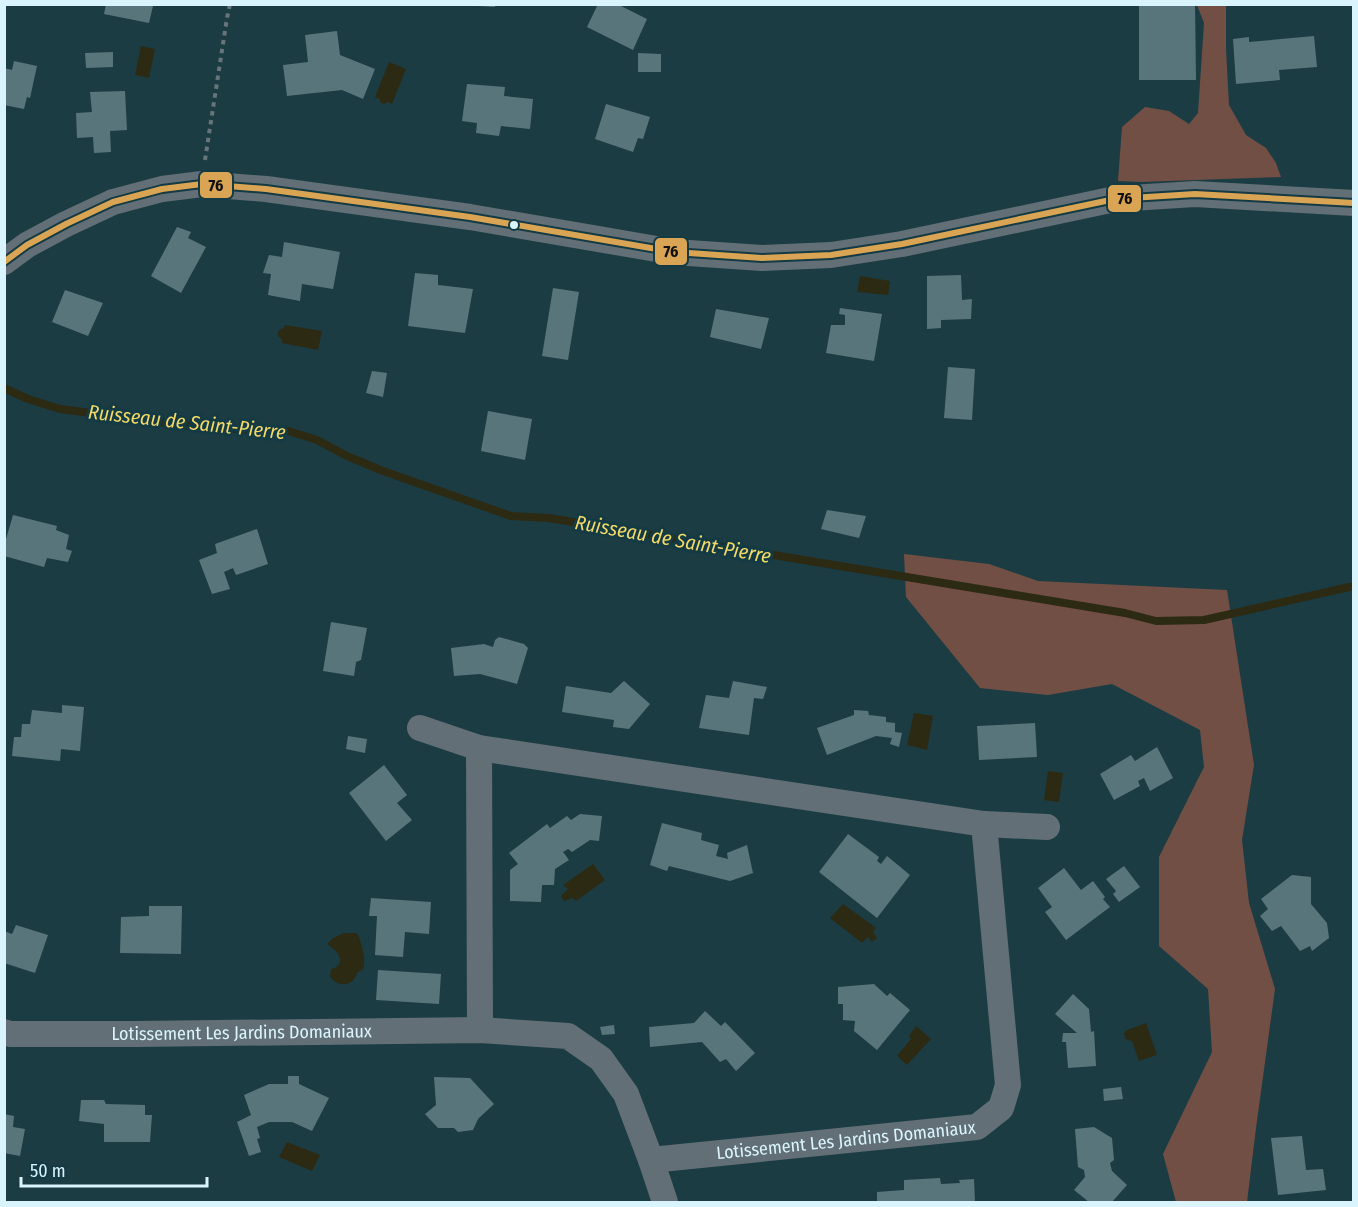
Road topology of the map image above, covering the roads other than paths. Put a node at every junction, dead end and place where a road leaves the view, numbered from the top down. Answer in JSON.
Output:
{"nodes":[{"id":1,"x":1353,"y":203,"type":"edge"},
{"id":2,"x":4,"y":262,"type":"edge"},
{"id":3,"x":420,"y":728,"type":"dead end"},
{"id":4,"x":479,"y":748,"type":"junction"},
{"id":5,"x":984,"y":824,"type":"junction"},
{"id":6,"x":1047,"y":827,"type":"dead end"},
{"id":7,"x":480,"y":1030,"type":"junction"},
{"id":8,"x":4,"y":1032,"type":"edge"},
{"id":9,"x":651,"y":1160,"type":"junction"},
{"id":10,"x":665,"y":1203,"type":"edge"}],
"edges":[{"from":1,"to":2,"type":"street"},
{"from":3,"to":4,"type":"street"},
{"from":4,"to":5,"type":"street"},
{"from":4,"to":7,"type":"street"},
{"from":5,"to":6,"type":"street"},
{"from":5,"to":9,"type":"street","name":"Lotissement Les Jardins Domaniaux"},
{"from":7,"to":8,"type":"street","name":"Lotissement Les Jardins Domaniaux"},
{"from":7,"to":9,"type":"street","name":"Lotissement Les Jardins Domaniaux"},
{"from":9,"to":10,"type":"street","name":"Lotissement Les Jardins Domaniaux"}]}
